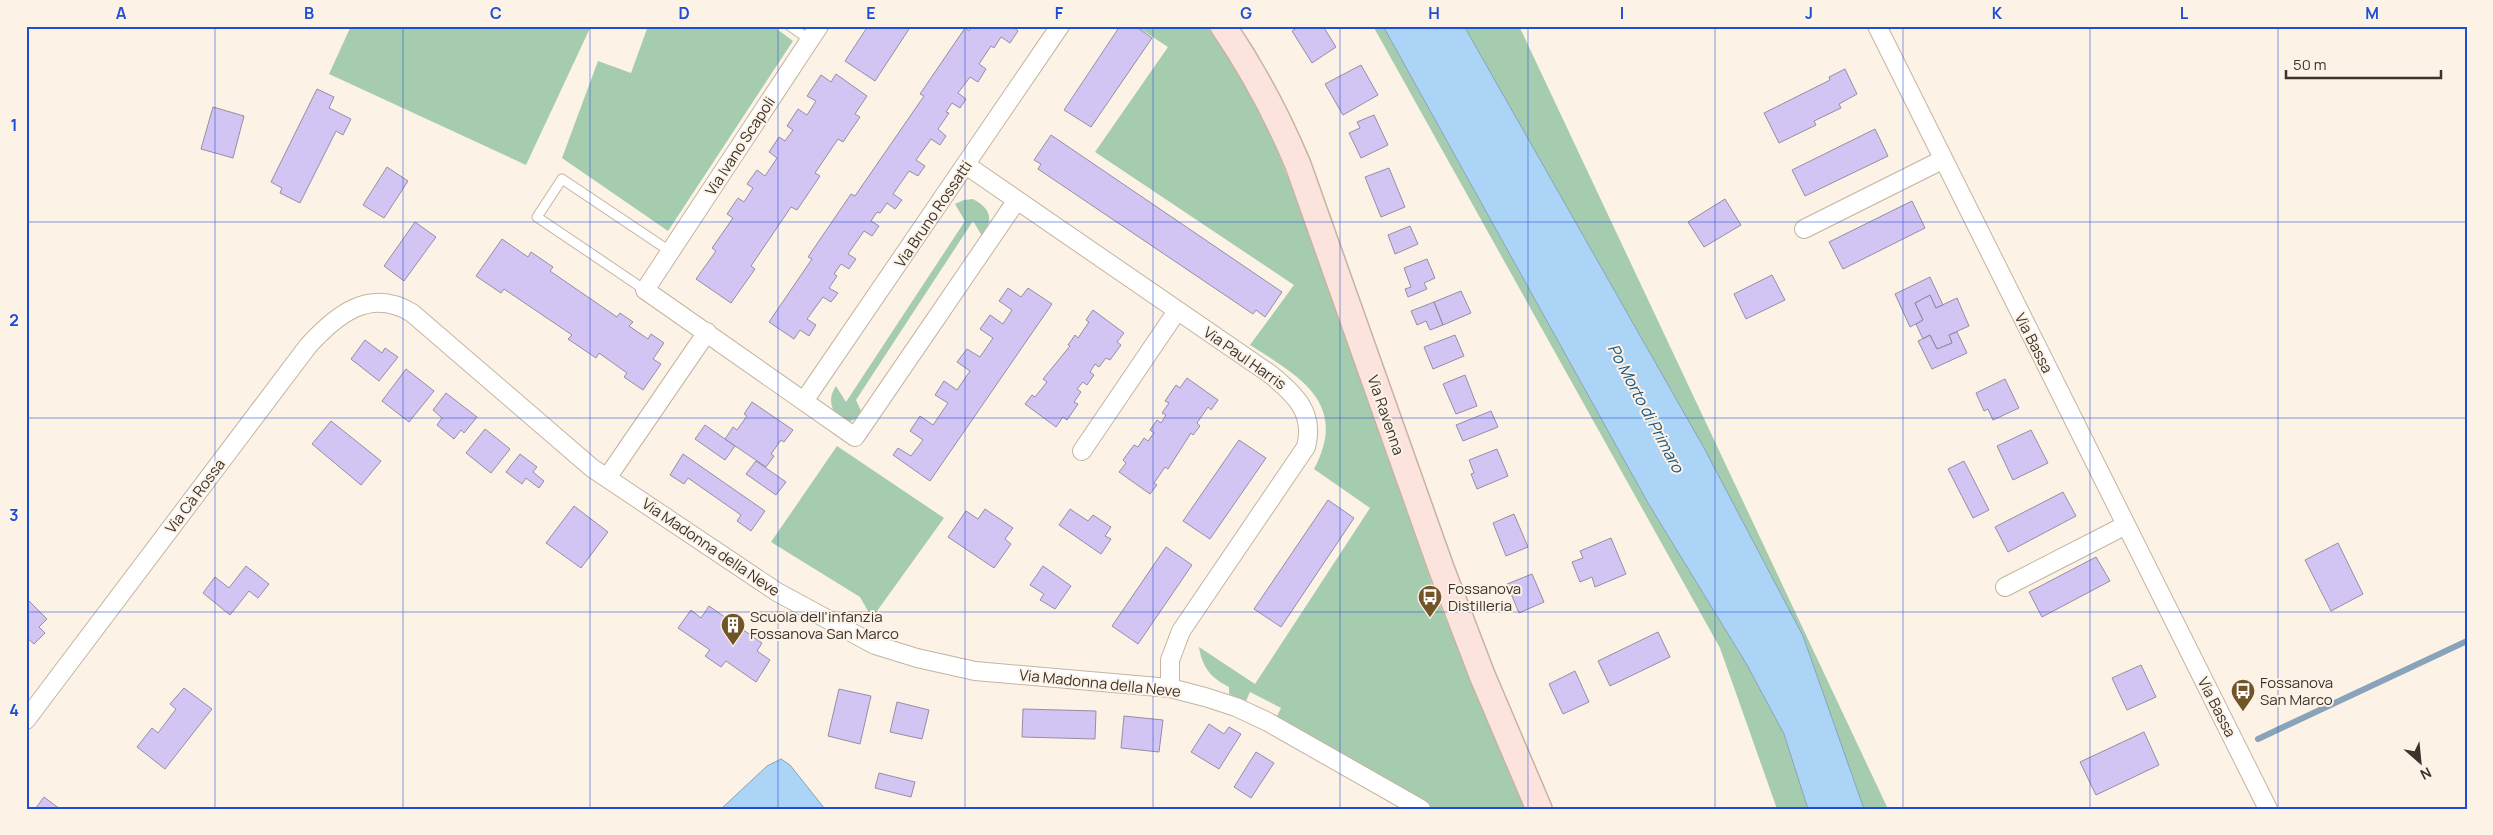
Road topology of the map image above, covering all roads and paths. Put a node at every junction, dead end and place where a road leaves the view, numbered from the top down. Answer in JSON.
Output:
{"nodes":[{"id":1,"x":790,"y":26,"type":"edge"},
{"id":2,"x":1060,"y":26,"type":"edge"},
{"id":3,"x":1222,"y":26,"type":"edge"},
{"id":4,"x":1877,"y":26,"type":"edge"},
{"id":5,"x":815,"y":33,"type":"edge"},
{"id":6,"x":1942,"y":160,"type":"junction"},
{"id":7,"x":966,"y":165,"type":"junction"},
{"id":8,"x":1017,"y":200,"type":"junction"},
{"id":9,"x":1804,"y":229,"type":"dead end"},
{"id":10,"x":671,"y":252,"type":"junction"},
{"id":11,"x":645,"y":290,"type":"junction"},
{"id":12,"x":385,"y":302,"type":"joint"},
{"id":13,"x":1177,"y":311,"type":"junction"},
{"id":14,"x":707,"y":332,"type":"junction"},
{"id":15,"x":804,"y":400,"type":"junction"},
{"id":16,"x":1082,"y":450,"type":"dead end"},
{"id":17,"x":608,"y":478,"type":"junction"},
{"id":18,"x":2126,"y":525,"type":"junction"},
{"id":19,"x":2005,"y":587,"type":"dead end"},
{"id":20,"x":1170,"y":688,"type":"junction"},
{"id":21,"x":26,"y":720,"type":"edge"},
{"id":22,"x":1421,"y":809,"type":"edge"},
{"id":23,"x":1539,"y":809,"type":"edge"},
{"id":24,"x":2268,"y":809,"type":"edge"}],
"edges":[{"from":1,"to":5,"type":"lane","name":"Via Ivano Scapoli"},
{"from":2,"to":7,"type":"street","name":"Via Bruno Rossatti"},
{"from":3,"to":23,"type":"main road","name":"Via Ravenna"},
{"from":4,"to":6,"type":"street","name":"Via Bassa"},
{"from":5,"to":10,"type":"street","name":"Via Ivano Scapoli"},
{"from":6,"to":9,"type":"street"},
{"from":6,"to":18,"type":"street","name":"Via Bassa"},
{"from":7,"to":8,"type":"street","name":"Via Paul Harris"},
{"from":7,"to":15,"type":"street","name":"Via Bruno Rossatti"},
{"from":8,"to":13,"type":"street","name":"Via Paul Harris"},
{"from":8,"to":15,"type":"street"},
{"from":10,"to":11,"type":"street","name":"Via Ivano Scapoli"},
{"from":10,"to":11,"type":"lane"},
{"from":11,"to":14,"type":"street"},
{"from":12,"to":17,"type":"street","name":"Via Madonna della Neve"},
{"from":12,"to":21,"type":"street","name":"Via Cà Rossa"},
{"from":13,"to":16,"type":"street"},
{"from":13,"to":20,"type":"street","name":"Via Paul Harris"},
{"from":14,"to":15,"type":"street"},
{"from":14,"to":17,"type":"street"},
{"from":17,"to":20,"type":"street","name":"Via Madonna della Neve"},
{"from":18,"to":19,"type":"street"},
{"from":18,"to":24,"type":"street","name":"Via Bassa"},
{"from":20,"to":22,"type":"street","name":"Via Madonna della Neve"}]}
